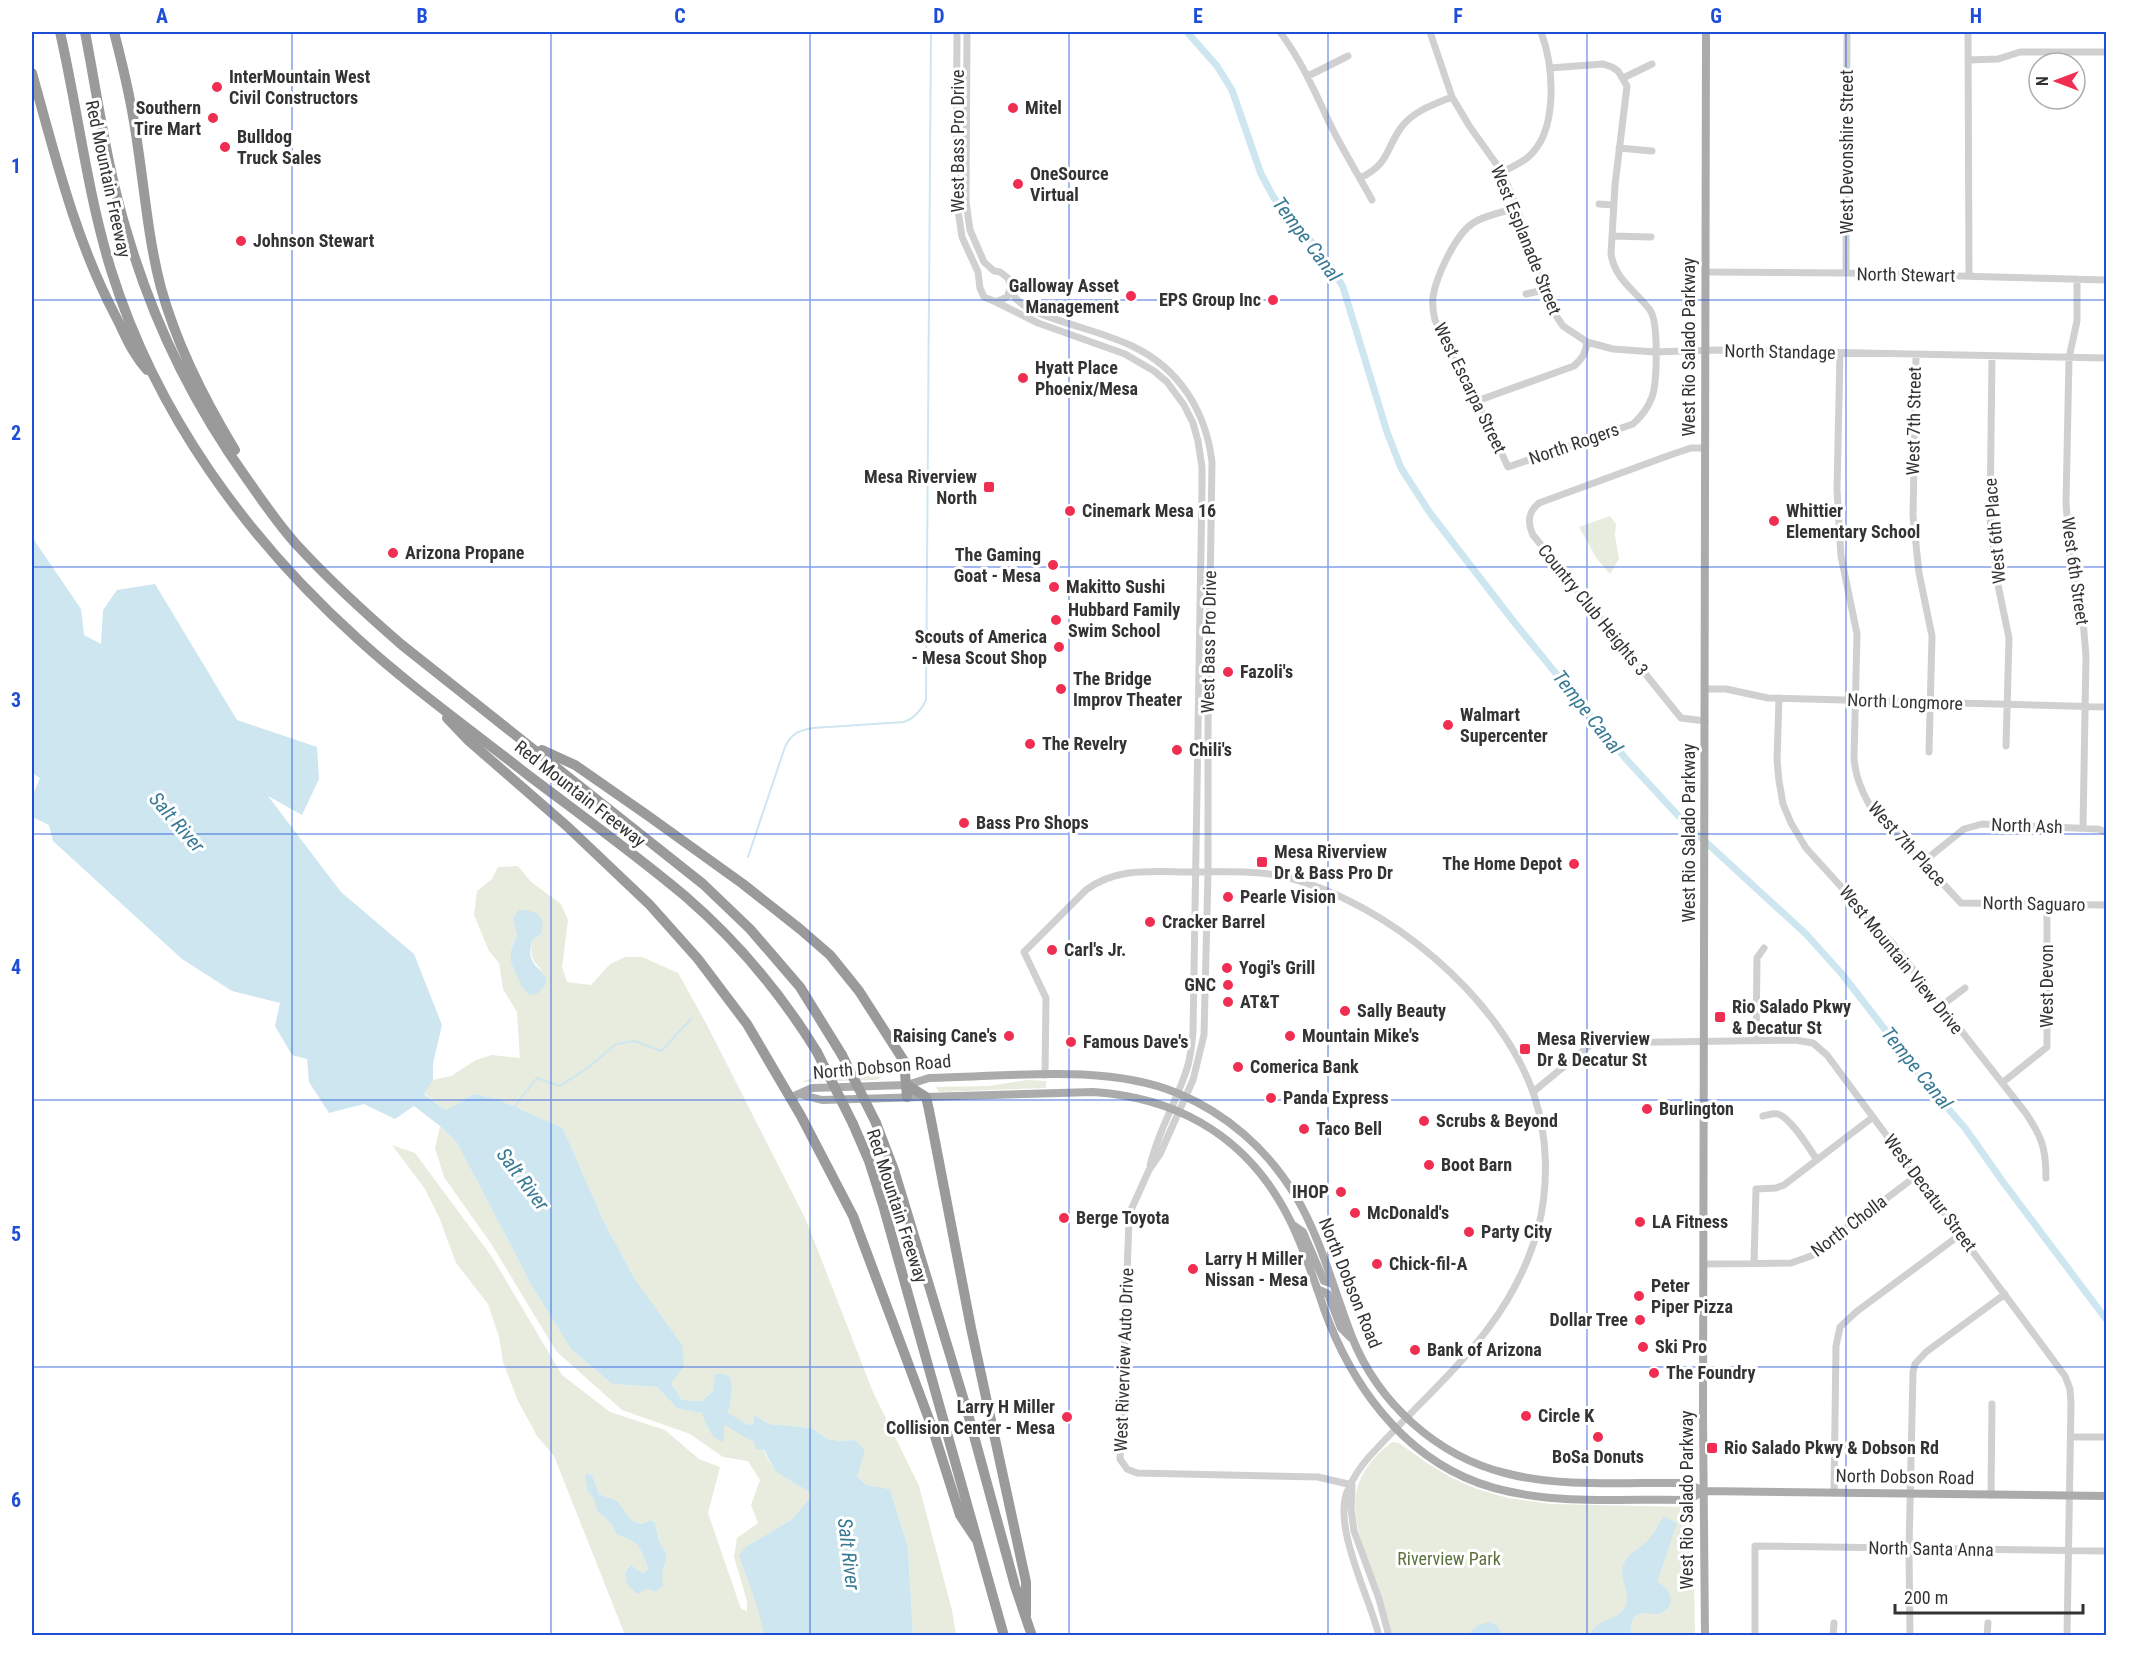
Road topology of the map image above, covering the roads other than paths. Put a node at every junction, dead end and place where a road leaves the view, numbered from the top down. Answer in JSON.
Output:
{"nodes":[{"id":1,"x":60,"y":32,"type":"edge"},
{"id":2,"x":85,"y":32,"type":"edge"},
{"id":3,"x":114,"y":32,"type":"edge"},
{"id":4,"x":957,"y":32,"type":"edge"},
{"id":5,"x":968,"y":32,"type":"edge"},
{"id":6,"x":1280,"y":32,"type":"edge"},
{"id":7,"x":1430,"y":32,"type":"edge"},
{"id":8,"x":1541,"y":32,"type":"edge"},
{"id":9,"x":1706,"y":32,"type":"edge"},
{"id":10,"x":1846,"y":32,"type":"edge"},
{"id":11,"x":1968,"y":32,"type":"edge"},
{"id":12,"x":2106,"y":52,"type":"edge"},
{"id":13,"x":1347,"y":56,"type":"dead end"},
{"id":14,"x":1968,"y":60,"type":"junction"},
{"id":15,"x":1652,"y":64,"type":"dead end"},
{"id":16,"x":1550,"y":68,"type":"junction"},
{"id":17,"x":32,"y":73,"type":"edge"},
{"id":18,"x":1308,"y":76,"type":"junction"},
{"id":19,"x":1623,"y":78,"type":"junction"},
{"id":20,"x":1452,"y":97,"type":"junction"},
{"id":21,"x":1619,"y":148,"type":"junction"},
{"id":22,"x":1652,"y":151,"type":"dead end"},
{"id":23,"x":1502,"y":172,"type":"junction"},
{"id":24,"x":1360,"y":178,"type":"junction"},
{"id":25,"x":1372,"y":200,"type":"dead end"},
{"id":26,"x":1599,"y":204,"type":"dead end"},
{"id":27,"x":1613,"y":205,"type":"junction"},
{"id":28,"x":1517,"y":208,"type":"junction"},
{"id":29,"x":1612,"y":236,"type":"junction"},
{"id":30,"x":1652,"y":237,"type":"dead end"},
{"id":31,"x":994,"y":271,"type":"junction"},
{"id":32,"x":1705,"y":272,"type":"junction"},
{"id":33,"x":1846,"y":273,"type":"junction"},
{"id":34,"x":1969,"y":276,"type":"junction"},
{"id":35,"x":2077,"y":279,"type":"junction"},
{"id":36,"x":2106,"y":280,"type":"edge"},
{"id":37,"x":981,"y":282,"type":"junction"},
{"id":38,"x":1010,"y":290,"type":"junction"},
{"id":39,"x":1544,"y":290,"type":"junction"},
{"id":40,"x":1526,"y":294,"type":"dead end"},
{"id":41,"x":996,"y":302,"type":"junction"},
{"id":42,"x":1587,"y":342,"type":"junction"},
{"id":43,"x":1706,"y":350,"type":"junction"},
{"id":44,"x":1655,"y":352,"type":"junction"},
{"id":45,"x":1840,"y":353,"type":"junction"},
{"id":46,"x":1916,"y":355,"type":"junction"},
{"id":47,"x":1992,"y":356,"type":"junction"},
{"id":48,"x":2069,"y":358,"type":"junction"},
{"id":49,"x":2106,"y":358,"type":"edge"},
{"id":50,"x":154,"y":376,"type":"junction"},
{"id":51,"x":1477,"y":401,"type":"junction"},
{"id":52,"x":1705,"y":448,"type":"junction"},
{"id":53,"x":1508,"y":467,"type":"joint"},
{"id":54,"x":267,"y":508,"type":"junction"},
{"id":55,"x":415,"y":687,"type":"junction"},
{"id":56,"x":1705,"y":689,"type":"junction"},
{"id":57,"x":1779,"y":698,"type":"junction"},
{"id":58,"x":1855,"y":700,"type":"junction"},
{"id":59,"x":1932,"y":702,"type":"junction"},
{"id":60,"x":2008,"y":705,"type":"junction"},
{"id":61,"x":2085,"y":706,"type":"junction"},
{"id":62,"x":2106,"y":707,"type":"edge"},
{"id":63,"x":1705,"y":721,"type":"junction"},
{"id":64,"x":526,"y":742,"type":"junction"},
{"id":65,"x":2006,"y":746,"type":"dead end"},
{"id":66,"x":1929,"y":752,"type":"dead end"},
{"id":67,"x":2083,"y":828,"type":"junction"},
{"id":68,"x":2106,"y":832,"type":"edge"},
{"id":69,"x":1923,"y":862,"type":"junction"},
{"id":70,"x":1196,"y":872,"type":"junction"},
{"id":71,"x":1208,"y":872,"type":"junction"},
{"id":72,"x":1961,"y":903,"type":"joint"},
{"id":73,"x":2047,"y":904,"type":"junction"},
{"id":74,"x":2106,"y":905,"type":"edge"},
{"id":75,"x":1764,"y":948,"type":"dead end"},
{"id":76,"x":1965,"y":988,"type":"dead end"},
{"id":77,"x":1941,"y":1006,"type":"junction"},
{"id":78,"x":1705,"y":1041,"type":"junction"},
{"id":79,"x":1756,"y":1041,"type":"junction"},
{"id":80,"x":1045,"y":1075,"type":"junction"},
{"id":81,"x":2002,"y":1083,"type":"junction"},
{"id":82,"x":907,"y":1084,"type":"junction"},
{"id":83,"x":1533,"y":1092,"type":"junction"},
{"id":84,"x":795,"y":1096,"type":"junction"},
{"id":85,"x":908,"y":1097,"type":"junction"},
{"id":86,"x":926,"y":1097,"type":"junction"},
{"id":87,"x":1174,"y":1100,"type":"junction"},
{"id":88,"x":1183,"y":1104,"type":"junction"},
{"id":89,"x":1763,"y":1116,"type":"dead end"},
{"id":90,"x":1872,"y":1117,"type":"junction"},
{"id":91,"x":1817,"y":1160,"type":"junction"},
{"id":92,"x":1149,"y":1170,"type":"junction"},
{"id":93,"x":1916,"y":1176,"type":"junction"},
{"id":94,"x":2046,"y":1178,"type":"dead end"},
{"id":95,"x":1292,"y":1224,"type":"junction"},
{"id":96,"x":1960,"y":1234,"type":"junction"},
{"id":97,"x":1754,"y":1263,"type":"junction"},
{"id":98,"x":1704,"y":1264,"type":"junction"},
{"id":99,"x":1333,"y":1284,"type":"junction"},
{"id":100,"x":1317,"y":1288,"type":"junction"},
{"id":101,"x":2005,"y":1294,"type":"junction"},
{"id":102,"x":1353,"y":1341,"type":"junction"},
{"id":103,"x":1992,"y":1404,"type":"dead end"},
{"id":104,"x":1407,"y":1418,"type":"junction"},
{"id":105,"x":1397,"y":1429,"type":"junction"},
{"id":106,"x":2071,"y":1437,"type":"junction"},
{"id":107,"x":2106,"y":1437,"type":"edge"},
{"id":108,"x":1352,"y":1485,"type":"junction"},
{"id":109,"x":1703,"y":1491,"type":"junction"},
{"id":110,"x":1834,"y":1493,"type":"junction"},
{"id":111,"x":1912,"y":1494,"type":"junction"},
{"id":112,"x":1991,"y":1495,"type":"junction"},
{"id":113,"x":2071,"y":1496,"type":"junction"},
{"id":114,"x":2106,"y":1496,"type":"edge"},
{"id":115,"x":976,"y":1539,"type":"junction"},
{"id":116,"x":1909,"y":1549,"type":"junction"},
{"id":117,"x":2068,"y":1551,"type":"junction"},
{"id":118,"x":2106,"y":1551,"type":"edge"},
{"id":119,"x":1026,"y":1615,"type":"junction"},
{"id":120,"x":1833,"y":1623,"type":"dead end"},
{"id":121,"x":1988,"y":1623,"type":"dead end"},
{"id":122,"x":1004,"y":1635,"type":"edge"},
{"id":123,"x":1032,"y":1635,"type":"edge"},
{"id":124,"x":1378,"y":1635,"type":"edge"},
{"id":125,"x":1389,"y":1635,"type":"edge"},
{"id":126,"x":1704,"y":1635,"type":"edge"},
{"id":127,"x":1755,"y":1635,"type":"edge"},
{"id":128,"x":1833,"y":1635,"type":"edge"},
{"id":129,"x":1910,"y":1635,"type":"edge"},
{"id":130,"x":1988,"y":1635,"type":"edge"},
{"id":131,"x":2067,"y":1635,"type":"edge"}],
"edges":[{"from":1,"to":50,"type":"highway","name":"Red Mountain Freeway"},
{"from":2,"to":54,"type":"highway","name":"Red Mountain Freeway"},
{"from":3,"to":54,"type":"highway"},
{"from":4,"to":37,"type":"street","name":"West Bass Pro Drive"},
{"from":5,"to":31,"type":"street","name":"West Bass Pro Drive"},
{"from":6,"to":18,"type":"street"},
{"from":7,"to":20,"type":"street","name":"West Esplanade Street"},
{"from":8,"to":16,"type":"street"},
{"from":9,"to":32,"type":"main road","name":"West Rio Salado Parkway"},
{"from":10,"to":33,"type":"street","name":"West Devonshire Street"},
{"from":11,"to":14,"type":"street"},
{"from":12,"to":14,"type":"street"},
{"from":13,"to":18,"type":"street"},
{"from":14,"to":34,"type":"street"},
{"from":15,"to":19,"type":"street"},
{"from":16,"to":19,"type":"street"},
{"from":16,"to":23,"type":"street"},
{"from":17,"to":50,"type":"highway"},
{"from":18,"to":24,"type":"street"},
{"from":19,"to":21,"type":"street","name":"North Rogers"},
{"from":20,"to":23,"type":"street","name":"West Esplanade Street"},
{"from":20,"to":24,"type":"street"},
{"from":21,"to":22,"type":"street"},
{"from":21,"to":27,"type":"street","name":"North Rogers"},
{"from":23,"to":28,"type":"street","name":"West Esplanade Street"},
{"from":24,"to":25,"type":"street"},
{"from":26,"to":27,"type":"street"},
{"from":27,"to":29,"type":"street","name":"North Rogers"},
{"from":28,"to":39,"type":"street","name":"West Esplanade Street"},
{"from":28,"to":51,"type":"street","name":"West Escarpa Street"},
{"from":29,"to":30,"type":"street"},
{"from":29,"to":44,"type":"street","name":"North Rogers"},
{"from":31,"to":37,"type":"street"},
{"from":31,"to":38,"type":"street","name":"West Bass Pro Drive"},
{"from":32,"to":33,"type":"street","name":"North Stewart"},
{"from":32,"to":43,"type":"main road","name":"West Rio Salado Parkway"},
{"from":33,"to":34,"type":"street","name":"North Stewart"},
{"from":34,"to":35,"type":"street","name":"North Stewart"},
{"from":35,"to":36,"type":"street","name":"North Stewart"},
{"from":35,"to":48,"type":"street","name":"West 6th Street"},
{"from":37,"to":41,"type":"street","name":"West Bass Pro Drive"},
{"from":38,"to":41,"type":"street"},
{"from":38,"to":71,"type":"street","name":"West Bass Pro Drive"},
{"from":39,"to":40,"type":"street"},
{"from":39,"to":42,"type":"street","name":"West Esplanade Street"},
{"from":41,"to":70,"type":"street","name":"West Bass Pro Drive"},
{"from":42,"to":44,"type":"street","name":"North Standage"},
{"from":42,"to":51,"type":"street"},
{"from":43,"to":44,"type":"street","name":"North Standage"},
{"from":43,"to":45,"type":"street","name":"North Standage"},
{"from":43,"to":52,"type":"main road","name":"West Rio Salado Parkway"},
{"from":44,"to":53,"type":"street","name":"North Rogers"},
{"from":45,"to":46,"type":"street","name":"North Standage"},
{"from":45,"to":58,"type":"street","name":"West 7th Place"},
{"from":46,"to":47,"type":"street","name":"North Standage"},
{"from":46,"to":59,"type":"street","name":"West 7th Street"},
{"from":47,"to":48,"type":"street","name":"North Standage"},
{"from":47,"to":60,"type":"street","name":"West 6th Place"},
{"from":48,"to":49,"type":"street","name":"North Standage"},
{"from":48,"to":61,"type":"street","name":"West 6th Street"},
{"from":50,"to":55,"type":"highway","name":"Red Mountain Freeway"},
{"from":51,"to":53,"type":"street","name":"West Escarpa Street"},
{"from":52,"to":56,"type":"main road","name":"West Rio Salado Parkway"},
{"from":52,"to":63,"type":"street","name":"Country Club Heights 3"},
{"from":54,"to":64,"type":"highway","name":"Red Mountain Freeway"},
{"from":55,"to":84,"type":"highway"},
{"from":55,"to":115,"type":"highway","name":"Red Mountain Freeway","bridge":true},
{"from":56,"to":57,"type":"street","name":"North Longmore"},
{"from":56,"to":63,"type":"main road","name":"West Rio Salado Parkway"},
{"from":57,"to":58,"type":"street","name":"North Longmore"},
{"from":57,"to":77,"type":"street","name":"West Mountain View Drive"},
{"from":58,"to":59,"type":"street","name":"North Longmore"},
{"from":58,"to":69,"type":"street","name":"West 7th Place"},
{"from":59,"to":60,"type":"street","name":"North Longmore"},
{"from":59,"to":66,"type":"street","name":"West 7th Street"},
{"from":60,"to":61,"type":"street","name":"North Longmore"},
{"from":60,"to":65,"type":"street","name":"West 6th Place"},
{"from":61,"to":62,"type":"street","name":"North Longmore"},
{"from":61,"to":67,"type":"street","name":"West 6th Street"},
{"from":63,"to":78,"type":"main road","name":"West Rio Salado Parkway"},
{"from":64,"to":82,"type":"highway"},
{"from":64,"to":119,"type":"highway","name":"Red Mountain Freeway","bridge":true},
{"from":67,"to":68,"type":"street","name":"North Ash"},
{"from":67,"to":69,"type":"street","name":"North Ash"},
{"from":69,"to":72,"type":"street","name":"West 7th Place"},
{"from":70,"to":71,"type":"street"},
{"from":70,"to":80,"type":"street"},
{"from":70,"to":87,"type":"street","name":"West Bass Pro Drive"},
{"from":71,"to":83,"type":"street"},
{"from":71,"to":88,"type":"street","name":"West Bass Pro Drive"},
{"from":72,"to":73,"type":"street","name":"North Saguaro"},
{"from":73,"to":74,"type":"street","name":"North Saguaro"},
{"from":73,"to":81,"type":"street","name":"West Devon"},
{"from":75,"to":79,"type":"street"},
{"from":76,"to":77,"type":"street"},
{"from":77,"to":81,"type":"street","name":"West Mountain View Drive"},
{"from":78,"to":79,"type":"street","name":"West Decatur Street"},
{"from":78,"to":83,"type":"street","name":"West Decatur Street"},
{"from":78,"to":98,"type":"main road","name":"West Rio Salado Parkway"},
{"from":79,"to":90,"type":"street","name":"West Decatur Street"},
{"from":80,"to":82,"type":"main road","name":"North Dobson Road"},
{"from":80,"to":87,"type":"main road","name":"North Dobson Road"},
{"from":81,"to":94,"type":"street","name":"West Mountain View Drive"},
{"from":82,"to":84,"type":"main road","name":"North Dobson Road"},
{"from":82,"to":85,"type":"highway"},
{"from":82,"to":86,"type":"highway"},
{"from":83,"to":104,"type":"street"},
{"from":84,"to":85,"type":"main road","name":"North Dobson Road"},
{"from":84,"to":115,"type":"highway"},
{"from":85,"to":86,"type":"main road","name":"North Dobson Road"},
{"from":86,"to":87,"type":"main road","name":"North Dobson Road"},
{"from":86,"to":119,"type":"highway"},
{"from":87,"to":88,"type":"main road","name":"North Dobson Road"},
{"from":87,"to":88,"type":"main road","name":"North Dobson Road"},
{"from":87,"to":92,"type":"street","name":"West Riverview Auto Drive"},
{"from":88,"to":92,"type":"street","name":"West Riverview Auto Drive"},
{"from":88,"to":95,"type":"main road","name":"North Dobson Road"},
{"from":88,"to":99,"type":"main road","name":"North Dobson Road"},
{"from":89,"to":91,"type":"street"},
{"from":90,"to":91,"type":"street"},
{"from":90,"to":93,"type":"street","name":"West Decatur Street"},
{"from":91,"to":97,"type":"street"},
{"from":92,"to":108,"type":"street","name":"West Riverview Auto Drive"},
{"from":93,"to":96,"type":"street","name":"West Decatur Street"},
{"from":93,"to":97,"type":"street","name":"North Cholla"},
{"from":95,"to":99,"type":"main road"},
{"from":95,"to":100,"type":"main road","name":"North Dobson Road"},
{"from":96,"to":101,"type":"street","name":"West Decatur Street"},
{"from":96,"to":110,"type":"street"},
{"from":97,"to":98,"type":"street","name":"North Cholla"},
{"from":98,"to":109,"type":"main road","name":"West Rio Salado Parkway"},
{"from":99,"to":102,"type":"main road","name":"North Dobson Road"},
{"from":100,"to":102,"type":"main road"},
{"from":100,"to":105,"type":"main road","name":"North Dobson Road"},
{"from":101,"to":106,"type":"street","name":"West Decatur Street"},
{"from":101,"to":111,"type":"street"},
{"from":102,"to":104,"type":"main road","name":"North Dobson Road"},
{"from":103,"to":112,"type":"street"},
{"from":104,"to":105,"type":"street"},
{"from":104,"to":109,"type":"main road","name":"North Dobson Road"},
{"from":105,"to":108,"type":"street"},
{"from":105,"to":109,"type":"main road","name":"North Dobson Road"},
{"from":106,"to":107,"type":"street"},
{"from":106,"to":113,"type":"street","name":"West Decatur Street"},
{"from":108,"to":124,"type":"street"},
{"from":108,"to":125,"type":"street"},
{"from":109,"to":110,"type":"main road","name":"North Dobson Road"},
{"from":109,"to":126,"type":"main road","name":"West Rio Salado Parkway"},
{"from":110,"to":111,"type":"main road","name":"North Dobson Road"},
{"from":111,"to":112,"type":"main road","name":"North Dobson Road"},
{"from":111,"to":116,"type":"street"},
{"from":112,"to":113,"type":"main road","name":"North Dobson Road"},
{"from":113,"to":114,"type":"main road","name":"North Dobson Road"},
{"from":113,"to":117,"type":"street","name":"West Decatur Street"},
{"from":115,"to":122,"type":"highway","name":"Red Mountain Freeway"},
{"from":116,"to":117,"type":"street","name":"North Santa Anna"},
{"from":116,"to":127,"type":"street","name":"North Santa Anna"},
{"from":116,"to":129,"type":"street"},
{"from":117,"to":118,"type":"street","name":"North Santa Anna"},
{"from":117,"to":131,"type":"street","name":"West Decatur Street"},
{"from":119,"to":123,"type":"highway","name":"Red Mountain Freeway"},
{"from":120,"to":128,"type":"street"},
{"from":121,"to":130,"type":"street"}]}
